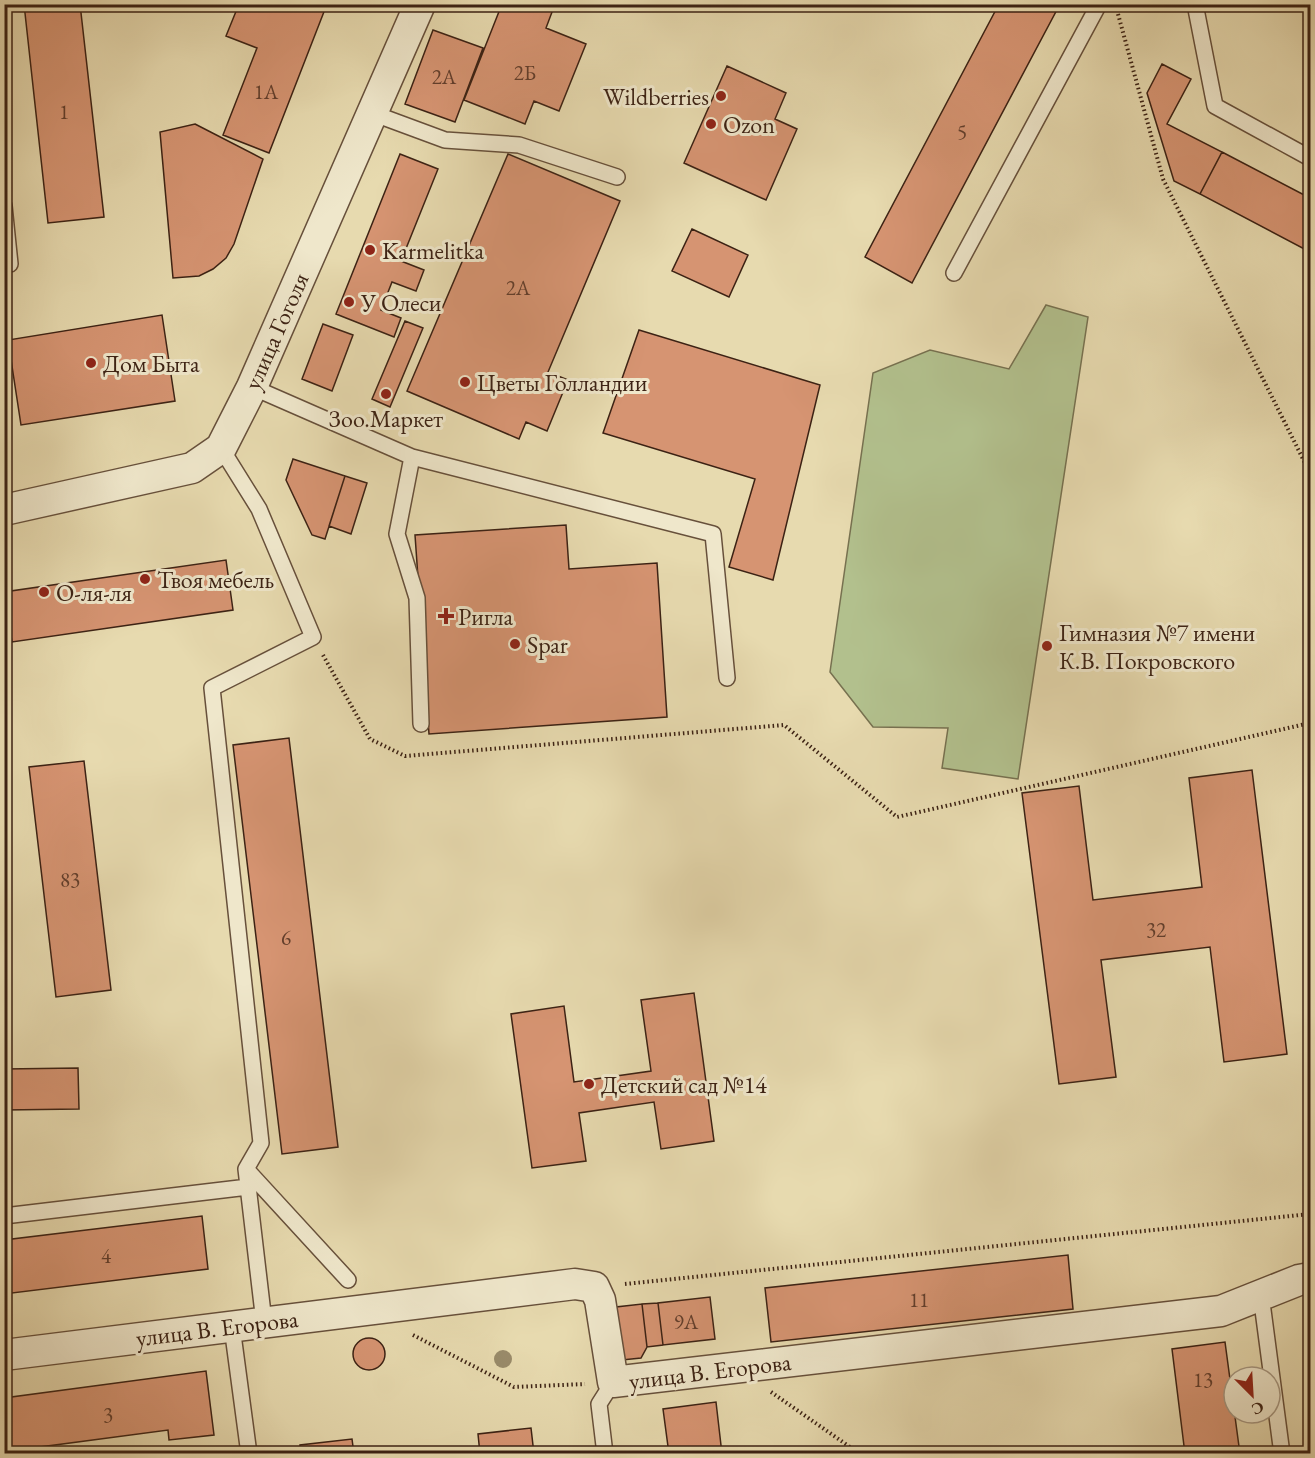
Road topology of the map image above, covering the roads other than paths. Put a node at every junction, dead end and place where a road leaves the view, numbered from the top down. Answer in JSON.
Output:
{"nodes":[{"id":1,"x":420,"y":4,"type":"edge"},
{"id":2,"x":1099,"y":4,"type":"edge"},
{"id":3,"x":1195,"y":4,"type":"edge"},
{"id":4,"x":372,"y":113,"type":"junction"},
{"id":5,"x":1311,"y":158,"type":"edge"},
{"id":6,"x":617,"y":177,"type":"dead end"},
{"id":7,"x":4,"y":206,"type":"edge"},
{"id":8,"x":4,"y":264,"type":"edge"},
{"id":9,"x":954,"y":273,"type":"dead end"},
{"id":10,"x":252,"y":387,"type":"junction"},
{"id":11,"x":221,"y":448,"type":"junction"},
{"id":12,"x":412,"y":457,"type":"junction"},
{"id":13,"x":4,"y":510,"type":"edge"},
{"id":14,"x":727,"y":678,"type":"dead end"},
{"id":15,"x":421,"y":724,"type":"dead end"},
{"id":16,"x":246,"y":1169,"type":"junction"},
{"id":17,"x":248,"y":1187,"type":"junction"},
{"id":18,"x":4,"y":1216,"type":"edge"},
{"id":19,"x":1311,"y":1278,"type":"edge"},
{"id":20,"x":348,"y":1281,"type":"dead end"},
{"id":21,"x":1261,"y":1295,"type":"junction"},
{"id":22,"x":264,"y":1323,"type":"junction"},
{"id":23,"x":232,"y":1327,"type":"junction"},
{"id":24,"x":4,"y":1355,"type":"edge"},
{"id":25,"x":612,"y":1382,"type":"junction"},
{"id":26,"x":249,"y":1454,"type":"edge"},
{"id":27,"x":605,"y":1454,"type":"edge"},
{"id":28,"x":1282,"y":1454,"type":"edge"}],
"edges":[{"from":1,"to":4,"type":"street","name":"улица Гоголя"},
{"from":2,"to":9,"type":"lane"},
{"from":3,"to":5,"type":"lane"},
{"from":4,"to":6,"type":"lane"},
{"from":4,"to":10,"type":"street","name":"улица Гоголя"},
{"from":7,"to":8,"type":"lane"},
{"from":10,"to":11,"type":"street","name":"улица Гоголя"},
{"from":10,"to":12,"type":"lane"},
{"from":11,"to":13,"type":"street","name":"улица Гоголя"},
{"from":11,"to":16,"type":"lane"},
{"from":12,"to":14,"type":"lane"},
{"from":12,"to":15,"type":"lane"},
{"from":16,"to":17,"type":"lane"},
{"from":16,"to":20,"type":"lane"},
{"from":17,"to":18,"type":"lane"},
{"from":17,"to":22,"type":"lane"},
{"from":19,"to":21,"type":"street","name":"улица В. Егорова"},
{"from":21,"to":25,"type":"street","name":"улица В. Егорова"},
{"from":21,"to":28,"type":"lane"},
{"from":22,"to":23,"type":"street","name":"улица В. Егорова"},
{"from":22,"to":25,"type":"street","name":"улица В. Егорова"},
{"from":23,"to":24,"type":"street","name":"улица В. Егорова"},
{"from":23,"to":26,"type":"lane"},
{"from":25,"to":27,"type":"lane"}]}
